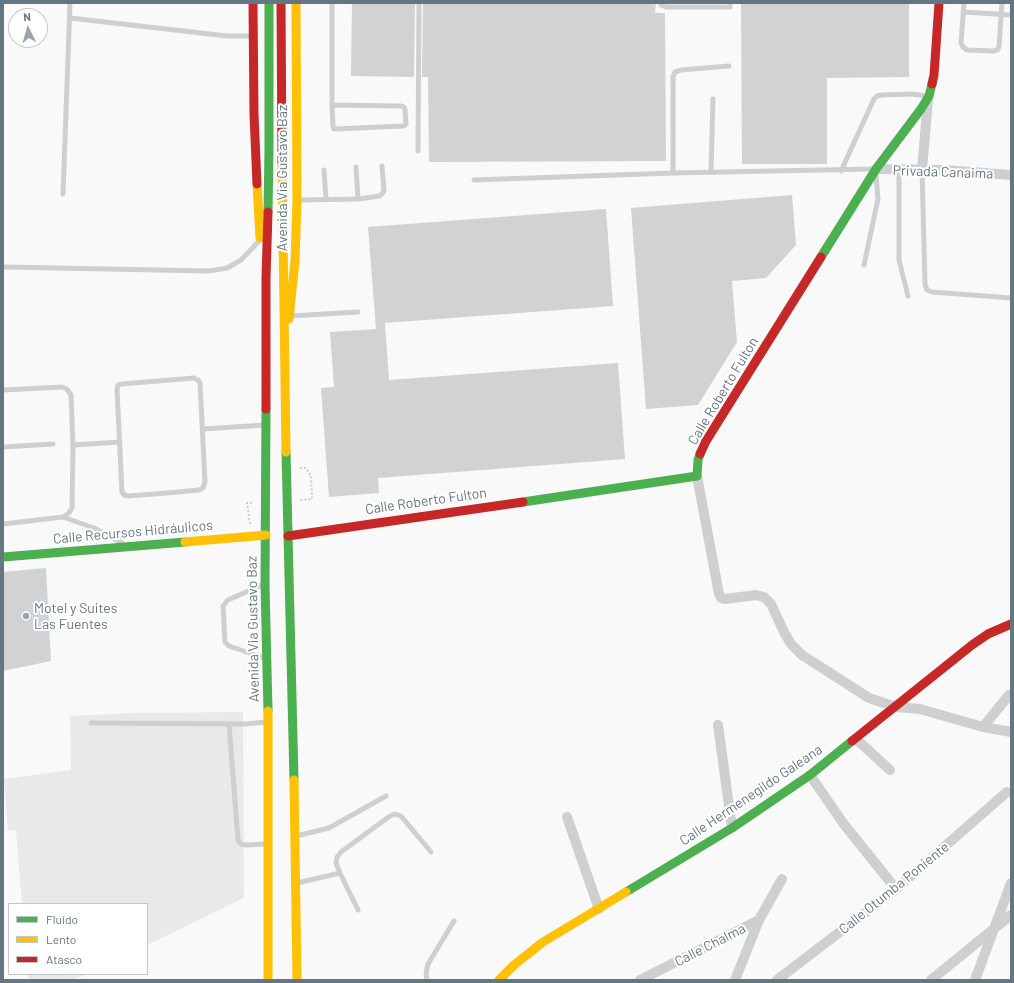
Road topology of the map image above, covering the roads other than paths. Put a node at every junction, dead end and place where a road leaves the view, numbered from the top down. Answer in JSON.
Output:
{"nodes":[{"id":1,"x":70,"y":3,"type":"edge"},
{"id":2,"x":253,"y":3,"type":"edge"},
{"id":3,"x":270,"y":3,"type":"edge"},
{"id":4,"x":281,"y":3,"type":"edge"},
{"id":5,"x":296,"y":3,"type":"edge"},
{"id":6,"x":332,"y":3,"type":"edge"},
{"id":7,"x":419,"y":3,"type":"edge"},
{"id":8,"x":661,"y":3,"type":"edge"},
{"id":9,"x":730,"y":3,"type":"edge"},
{"id":10,"x":939,"y":3,"type":"edge"},
{"id":11,"x":964,"y":3,"type":"edge"},
{"id":12,"x":1002,"y":3,"type":"edge"},
{"id":13,"x":963,"y":12,"type":"junction"},
{"id":14,"x":1001,"y":15,"type":"junction"},
{"id":15,"x":1011,"y":15,"type":"edge"},
{"id":16,"x":70,"y":18,"type":"junction"},
{"id":17,"x":253,"y":36,"type":"junction"},
{"id":18,"x":729,"y":66,"type":"dead end"},
{"id":19,"x":929,"y":96,"type":"junction"},
{"id":20,"x":713,"y":99,"type":"dead end"},
{"id":21,"x":332,"y":105,"type":"junction"},
{"id":22,"x":418,"y":151,"type":"dead end"},
{"id":23,"x":382,"y":166,"type":"dead end"},
{"id":24,"x":356,"y":167,"type":"dead end"},
{"id":25,"x":876,"y":169,"type":"junction"},
{"id":26,"x":899,"y":169,"type":"junction"},
{"id":27,"x":324,"y":170,"type":"dead end"},
{"id":28,"x":922,"y":170,"type":"junction"},
{"id":29,"x":841,"y":171,"type":"junction"},
{"id":30,"x":711,"y":172,"type":"junction"},
{"id":31,"x":673,"y":173,"type":"junction"},
{"id":32,"x":1011,"y":175,"type":"edge"},
{"id":33,"x":474,"y":180,"type":"dead end"},
{"id":34,"x":63,"y":194,"type":"dead end"},
{"id":35,"x":358,"y":199,"type":"junction"},
{"id":36,"x":297,"y":200,"type":"junction"},
{"id":37,"x":326,"y":200,"type":"junction"},
{"id":38,"x":260,"y":239,"type":"junction"},
{"id":39,"x":864,"y":264,"type":"dead end"},
{"id":40,"x":5,"y":267,"type":"dead end"},
{"id":41,"x":266,"y":278,"type":"junction"},
{"id":42,"x":908,"y":296,"type":"dead end"},
{"id":43,"x":1011,"y":298,"type":"edge"},
{"id":44,"x":358,"y":312,"type":"dead end"},
{"id":45,"x":289,"y":316,"type":"junction"},
{"id":46,"x":284,"y":352,"type":"junction"},
{"id":47,"x":3,"y":390,"type":"edge"},
{"id":48,"x":266,"y":425,"type":"junction"},
{"id":49,"x":203,"y":429,"type":"junction"},
{"id":50,"x":120,"y":442,"type":"junction"},
{"id":51,"x":53,"y":444,"type":"dead end"},
{"id":52,"x":72,"y":445,"type":"junction"},
{"id":53,"x":3,"y":447,"type":"edge"},
{"id":54,"x":697,"y":476,"type":"junction"},
{"id":55,"x":63,"y":517,"type":"junction"},
{"id":56,"x":3,"y":524,"type":"edge"},
{"id":57,"x":266,"y":534,"type":"junction"},
{"id":58,"x":288,"y":536,"type":"junction"},
{"id":59,"x":127,"y":546,"type":"junction"},
{"id":60,"x":3,"y":557,"type":"edge"},
{"id":61,"x":265,"y":584,"type":"junction"},
{"id":62,"x":1011,"y":624,"type":"edge"},
{"id":63,"x":267,"y":659,"type":"junction"},
{"id":64,"x":1009,"y":695,"type":"dead end"},
{"id":65,"x":896,"y":707,"type":"junction"},
{"id":66,"x":268,"y":722,"type":"junction"},
{"id":67,"x":91,"y":723,"type":"dead end"},
{"id":68,"x":229,"y":724,"type":"junction"},
{"id":69,"x":718,"y":725,"type":"dead end"},
{"id":70,"x":983,"y":726,"type":"junction"},
{"id":71,"x":1011,"y":732,"type":"edge"},
{"id":72,"x":856,"y":739,"type":"junction"},
{"id":73,"x":890,"y":770,"type":"dead end"},
{"id":74,"x":810,"y":775,"type":"junction"},
{"id":75,"x":1007,"y":792,"type":"dead end"},
{"id":76,"x":386,"y":796,"type":"dead end"},
{"id":77,"x":568,"y":817,"type":"dead end"},
{"id":78,"x":732,"y":828,"type":"junction"},
{"id":79,"x":295,"y":836,"type":"junction"},
{"id":80,"x":268,"y":844,"type":"junction"},
{"id":81,"x":431,"y":852,"type":"dead end"},
{"id":82,"x":340,"y":873,"type":"junction"},
{"id":83,"x":782,"y":880,"type":"dead end"},
{"id":84,"x":296,"y":883,"type":"junction"},
{"id":85,"x":1011,"y":883,"type":"edge"},
{"id":86,"x":896,"y":889,"type":"junction"},
{"id":87,"x":599,"y":908,"type":"junction"},
{"id":88,"x":358,"y":910,"type":"dead end"},
{"id":89,"x":1011,"y":914,"type":"edge"},
{"id":90,"x":759,"y":920,"type":"junction"},
{"id":91,"x":454,"y":921,"type":"dead end"},
{"id":92,"x":994,"y":928,"type":"junction"},
{"id":93,"x":268,"y":980,"type":"edge"},
{"id":94,"x":297,"y":980,"type":"edge"},
{"id":95,"x":427,"y":980,"type":"edge"},
{"id":96,"x":499,"y":980,"type":"edge"},
{"id":97,"x":640,"y":980,"type":"edge"},
{"id":98,"x":735,"y":980,"type":"edge"},
{"id":99,"x":777,"y":980,"type":"edge"},
{"id":100,"x":931,"y":980,"type":"edge"},
{"id":101,"x":975,"y":980,"type":"edge"}],
"edges":[{"from":1,"to":16,"type":"lane"},
{"from":2,"to":17,"type":"main road","name":"Avenida Via Gustavo Baz"},
{"from":3,"to":41,"type":"main road","name":"Avenida Via Gustavo Baz"},
{"from":4,"to":46,"type":"main road","name":"Avenida Via Gustavo Baz"},
{"from":5,"to":36,"type":"main road","name":"Avenida Via Gustavo Baz"},
{"from":6,"to":21,"type":"lane"},
{"from":7,"to":22,"type":"lane"},
{"from":8,"to":9,"type":"lane"},
{"from":10,"to":19,"type":"main road","name":"Calle Roberto Fulton"},
{"from":11,"to":13,"type":"lane"},
{"from":12,"to":14,"type":"lane"},
{"from":13,"to":14,"type":"lane"},
{"from":13,"to":14,"type":"lane"},
{"from":14,"to":15,"type":"lane"},
{"from":16,"to":17,"type":"lane"},
{"from":16,"to":34,"type":"lane"},
{"from":17,"to":38,"type":"main road","name":"Avenida Via Gustavo Baz"},
{"from":18,"to":31,"type":"lane"},
{"from":19,"to":25,"type":"main road","name":"Calle Roberto Fulton"},
{"from":19,"to":28,"type":"street"},
{"from":19,"to":29,"type":"lane"},
{"from":20,"to":30,"type":"lane"},
{"from":21,"to":21,"type":"lane"},
{"from":23,"to":35,"type":"lane"},
{"from":24,"to":35,"type":"lane"},
{"from":25,"to":26,"type":"street","name":"Privada Canaima"},
{"from":25,"to":29,"type":"lane"},
{"from":25,"to":39,"type":"lane"},
{"from":25,"to":54,"type":"main road","name":"Calle Roberto Fulton"},
{"from":26,"to":28,"type":"street","name":"Privada Canaima"},
{"from":26,"to":42,"type":"lane"},
{"from":27,"to":37,"type":"lane"},
{"from":28,"to":32,"type":"street","name":"Privada Canaima"},
{"from":28,"to":43,"type":"lane"},
{"from":29,"to":30,"type":"lane"},
{"from":30,"to":31,"type":"lane"},
{"from":31,"to":33,"type":"lane"},
{"from":35,"to":37,"type":"lane"},
{"from":36,"to":37,"type":"lane"},
{"from":36,"to":45,"type":"main road","name":"Avenida Via Gustavo Baz"},
{"from":38,"to":40,"type":"lane"},
{"from":38,"to":41,"type":"main road","name":"Avenida Via Gustavo Baz"},
{"from":41,"to":48,"type":"main road","name":"Avenida Via Gustavo Baz"},
{"from":44,"to":45,"type":"lane"},
{"from":45,"to":46,"type":"main road","name":"Avenida Via Gustavo Baz"},
{"from":46,"to":58,"type":"main road","name":"Avenida Via Gustavo Baz"},
{"from":47,"to":52,"type":"lane"},
{"from":48,"to":49,"type":"lane"},
{"from":48,"to":57,"type":"main road","name":"Avenida Via Gustavo Baz"},
{"from":49,"to":50,"type":"lane"},
{"from":49,"to":50,"type":"lane"},
{"from":50,"to":52,"type":"lane"},
{"from":51,"to":53,"type":"lane"},
{"from":52,"to":55,"type":"lane"},
{"from":54,"to":58,"type":"main road","name":"Calle Roberto Fulton"},
{"from":54,"to":65,"type":"street"},
{"from":55,"to":56,"type":"lane"},
{"from":55,"to":59,"type":"lane"},
{"from":57,"to":59,"type":"main road","name":"Calle Recursos Hidráulicos"},
{"from":57,"to":61,"type":"main road","name":"Avenida Via Gustavo Baz"},
{"from":58,"to":79,"type":"main road","name":"Avenida Via Gustavo Baz"},
{"from":59,"to":60,"type":"main road","name":"Calle Recursos Hidráulicos"},
{"from":61,"to":63,"type":"main road","name":"Avenida Via Gustavo Baz"},
{"from":61,"to":63,"type":"lane"},
{"from":62,"to":65,"type":"main road","name":"Calle Hermenegildo Galeana"},
{"from":63,"to":66,"type":"main road","name":"Avenida Via Gustavo Baz"},
{"from":64,"to":70,"type":"street"},
{"from":65,"to":70,"type":"street"},
{"from":65,"to":72,"type":"main road","name":"Calle Hermenegildo Galeana"},
{"from":66,"to":68,"type":"lane"},
{"from":66,"to":80,"type":"main road","name":"Avenida Via Gustavo Baz"},
{"from":67,"to":68,"type":"lane"},
{"from":68,"to":80,"type":"lane"},
{"from":69,"to":78,"type":"street"},
{"from":70,"to":71,"type":"street"},
{"from":72,"to":73,"type":"street"},
{"from":72,"to":74,"type":"main road","name":"Calle Hermenegildo Galeana"},
{"from":74,"to":78,"type":"main road","name":"Calle Hermenegildo Galeana"},
{"from":74,"to":86,"type":"street"},
{"from":75,"to":86,"type":"street","name":"Calle Otumba Poniente"},
{"from":76,"to":79,"type":"lane"},
{"from":77,"to":87,"type":"street"},
{"from":78,"to":87,"type":"main road","name":"Calle Hermenegildo Galeana"},
{"from":79,"to":84,"type":"main road","name":"Avenida Via Gustavo Baz"},
{"from":80,"to":93,"type":"main road","name":"Avenida Via Gustavo Baz"},
{"from":81,"to":82,"type":"lane"},
{"from":82,"to":84,"type":"lane"},
{"from":82,"to":88,"type":"lane"},
{"from":83,"to":90,"type":"street"},
{"from":84,"to":94,"type":"main road","name":"Avenida Via Gustavo Baz"},
{"from":85,"to":92,"type":"street"},
{"from":86,"to":99,"type":"street","name":"Calle Otumba Poniente"},
{"from":87,"to":96,"type":"main road","name":"Calle Hermenegildo Galeana"},
{"from":89,"to":92,"type":"street"},
{"from":90,"to":97,"type":"street","name":"Calle Chalma"},
{"from":90,"to":98,"type":"street"},
{"from":91,"to":95,"type":"lane"},
{"from":92,"to":100,"type":"street"},
{"from":92,"to":101,"type":"street"}]}
